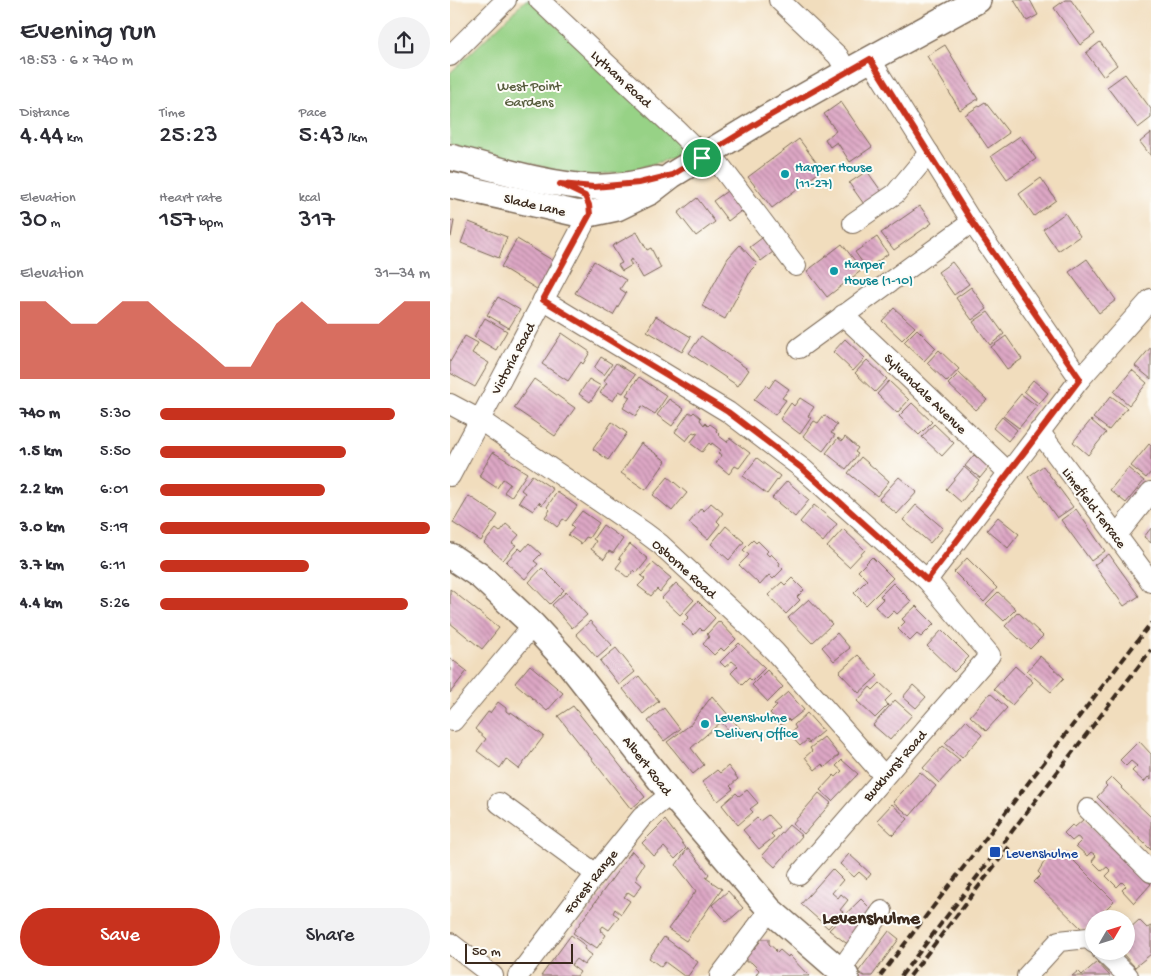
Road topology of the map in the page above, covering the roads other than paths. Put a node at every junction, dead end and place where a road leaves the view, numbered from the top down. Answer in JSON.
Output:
{"nodes":[{"id":1,"x":506,"y":0,"type":"edge"},
{"id":2,"x":539,"y":0,"type":"edge"},
{"id":3,"x":779,"y":0,"type":"edge"},
{"id":4,"x":978,"y":0,"type":"edge"},
{"id":5,"x":450,"y":56,"type":"edge"},
{"id":6,"x":870,"y":59,"type":"junction"},
{"id":7,"x":847,"y":72,"type":"junction"},
{"id":8,"x":929,"y":153,"type":"junction"},
{"id":9,"x":706,"y":155,"type":"junction"},
{"id":10,"x":450,"y":157,"type":"edge"},
{"id":11,"x":672,"y":175,"type":"junction"},
{"id":12,"x":560,"y":184,"type":"junction"},
{"id":13,"x":450,"y":186,"type":"edge"},
{"id":14,"x":590,"y":214,"type":"junction"},
{"id":15,"x":972,"y":222,"type":"junction"},
{"id":16,"x":853,"y":223,"type":"dead end"},
{"id":17,"x":796,"y":266,"type":"dead end"},
{"id":18,"x":1151,"y":299,"type":"edge"},
{"id":19,"x":543,"y":300,"type":"junction"},
{"id":20,"x":844,"y":315,"type":"junction"},
{"id":21,"x":799,"y":348,"type":"dead end"},
{"id":22,"x":1080,"y":379,"type":"junction"},
{"id":23,"x":450,"y":404,"type":"edge"},
{"id":24,"x":480,"y":420,"type":"junction"},
{"id":25,"x":1039,"y":432,"type":"junction"},
{"id":26,"x":1008,"y":472,"type":"junction"},
{"id":27,"x":450,"y":476,"type":"edge"},
{"id":28,"x":1151,"y":492,"type":"edge"},
{"id":29,"x":1117,"y":535,"type":"junction"},
{"id":30,"x":450,"y":556,"type":"edge"},
{"id":31,"x":927,"y":580,"type":"junction"},
{"id":32,"x":1151,"y":582,"type":"edge"},
{"id":33,"x":533,"y":625,"type":"junction"},
{"id":34,"x":453,"y":721,"type":"dead end"},
{"id":35,"x":884,"y":776,"type":"junction"},
{"id":36,"x":671,"y":794,"type":"junction"},
{"id":37,"x":500,"y":803,"type":"dead end"},
{"id":38,"x":1088,"y":810,"type":"dead end"},
{"id":39,"x":1151,"y":872,"type":"edge"},
{"id":40,"x":596,"y":874,"type":"junction"},
{"id":41,"x":799,"y":874,"type":"dead end"},
{"id":42,"x":770,"y":910,"type":"junction"},
{"id":43,"x":882,"y":911,"type":"dead end"},
{"id":44,"x":1085,"y":938,"type":"edge"},
{"id":45,"x":450,"y":943,"type":"edge"},
{"id":46,"x":1111,"y":960,"type":"edge"},
{"id":47,"x":843,"y":973,"type":"edge"},
{"id":48,"x":493,"y":976,"type":"edge"},
{"id":49,"x":518,"y":976,"type":"edge"},
{"id":50,"x":720,"y":976,"type":"edge"},
{"id":51,"x":1027,"y":976,"type":"edge"},
{"id":52,"x":1128,"y":976,"type":"edge"}],
"edges":[{"from":1,"to":5,"type":"street"},
{"from":2,"to":9,"type":"street","name":"Lytham Road"},
{"from":3,"to":7,"type":"street"},
{"from":4,"to":6,"type":"main road","name":"Slade Lane"},
{"from":6,"to":7,"type":"main road","name":"Slade Lane"},
{"from":6,"to":8,"type":"street"},
{"from":7,"to":9,"type":"main road","name":"Slade Lane"},
{"from":8,"to":15,"type":"street"},
{"from":8,"to":16,"type":"street"},
{"from":9,"to":11,"type":"main road","name":"Slade Lane"},
{"from":9,"to":17,"type":"street","name":"Lytham Road"},
{"from":10,"to":12,"type":"main road","name":"Slade Lane"},
{"from":11,"to":12,"type":"main road","name":"Slade Lane"},
{"from":11,"to":14,"type":"main road","name":"Slade Lane"},
{"from":12,"to":14,"type":"main road"},
{"from":13,"to":14,"type":"main road","name":"Slade Lane"},
{"from":14,"to":19,"type":"street","name":"Victoria Road"},
{"from":15,"to":20,"type":"street"},
{"from":15,"to":22,"type":"street"},
{"from":18,"to":22,"type":"street"},
{"from":19,"to":24,"type":"street","name":"Victoria Road"},
{"from":19,"to":31,"type":"street"},
{"from":20,"to":21,"type":"street"},
{"from":20,"to":26,"type":"street","name":"Sylvandale Avenue"},
{"from":22,"to":25,"type":"street"},
{"from":23,"to":24,"type":"street","name":"Osborne Road"},
{"from":24,"to":27,"type":"street","name":"Victoria Road"},
{"from":24,"to":35,"type":"street","name":"Osborne Road"},
{"from":25,"to":26,"type":"street"},
{"from":25,"to":29,"type":"street","name":"Limefield Terrace"},
{"from":26,"to":31,"type":"street"},
{"from":28,"to":29,"type":"street"},
{"from":29,"to":32,"type":"street","name":"Limefield Terrace"},
{"from":30,"to":33,"type":"main road","name":"Albert Road"},
{"from":31,"to":35,"type":"street","name":"Buckhurst Road"},
{"from":33,"to":34,"type":"street"},
{"from":33,"to":36,"type":"main road","name":"Albert Road"},
{"from":35,"to":41,"type":"street","name":"Buckhurst Road"},
{"from":36,"to":40,"type":"street","name":"Forest Range"},
{"from":36,"to":42,"type":"main road","name":"Albert Road"},
{"from":37,"to":40,"type":"street"},
{"from":38,"to":39,"type":"street"},
{"from":40,"to":49,"type":"street","name":"Forest Range"},
{"from":42,"to":47,"type":"main road","name":"Albert Road"},
{"from":42,"to":50,"type":"street"},
{"from":43,"to":47,"type":"street"},
{"from":44,"to":51,"type":"street"},
{"from":45,"to":48,"type":"street"},
{"from":46,"to":52,"type":"street"}]}
